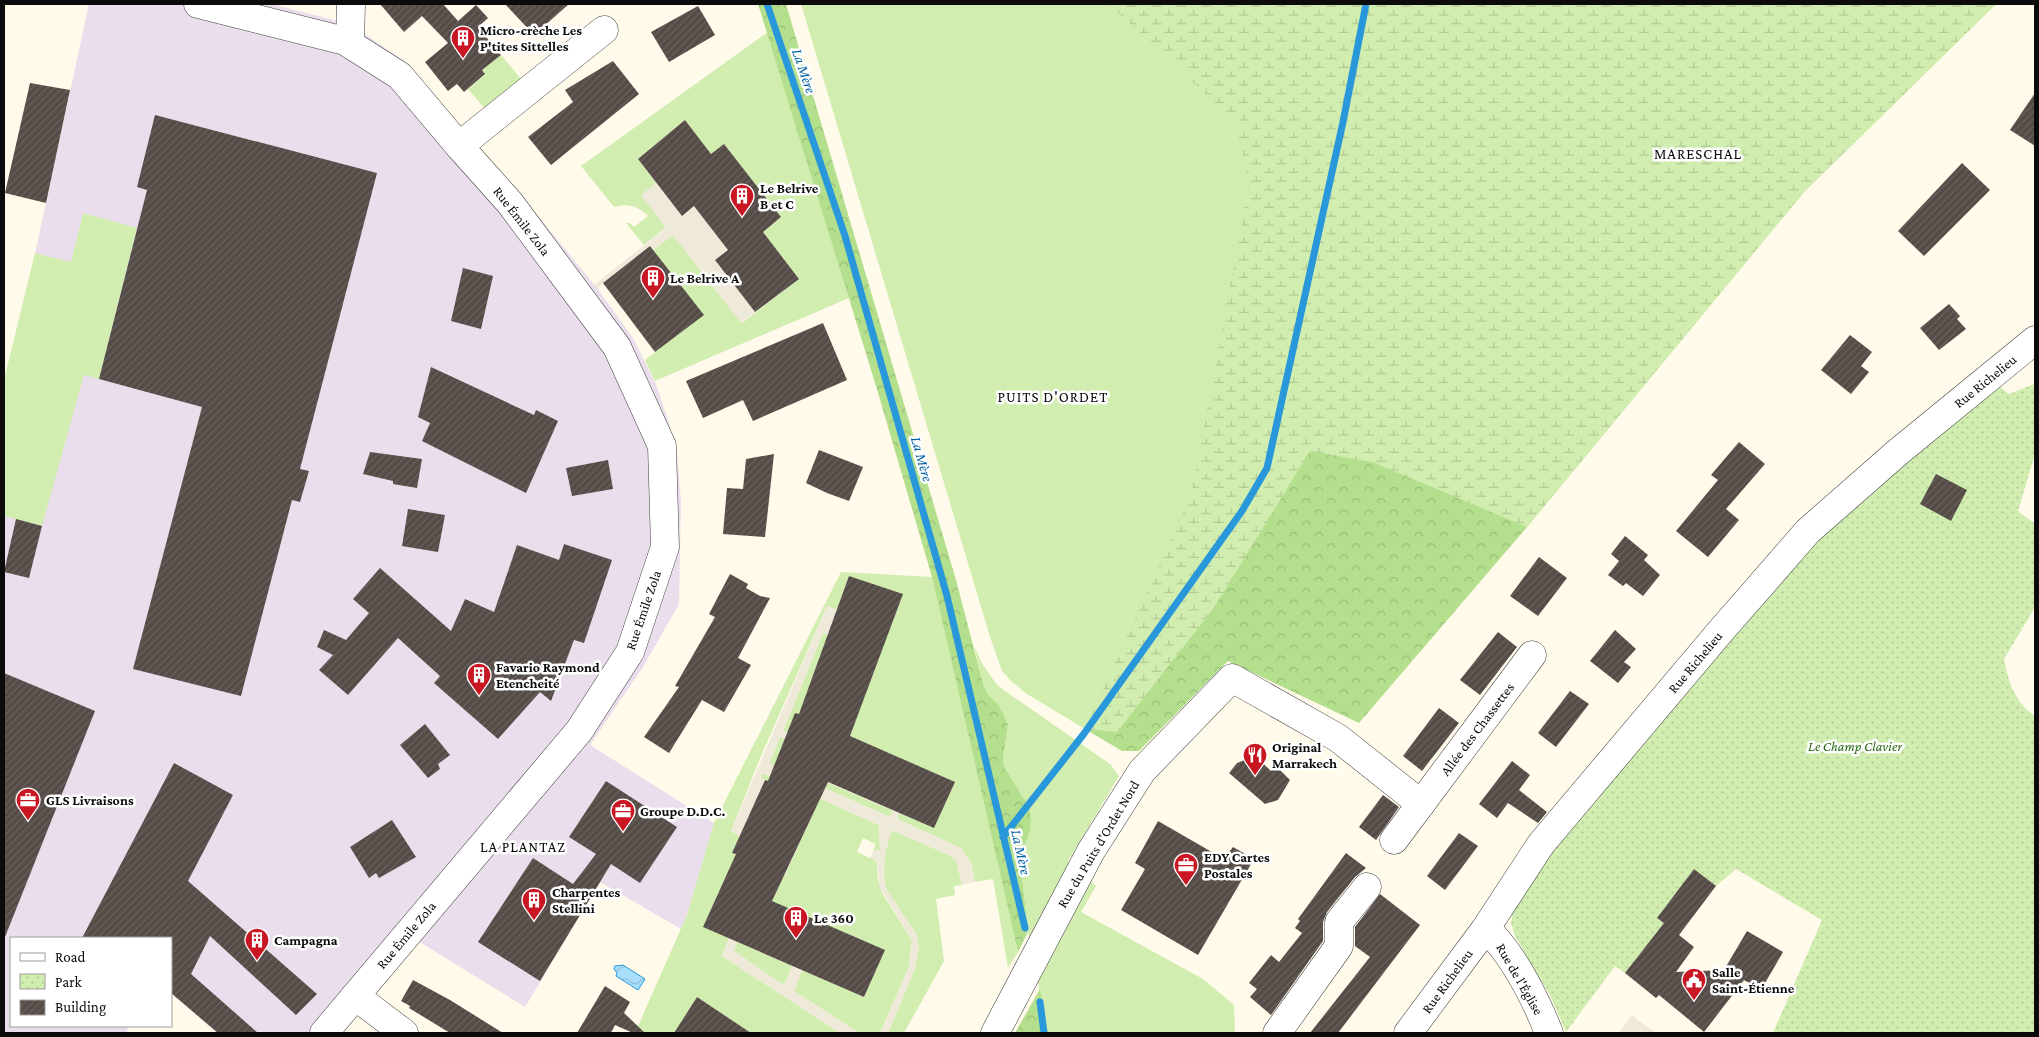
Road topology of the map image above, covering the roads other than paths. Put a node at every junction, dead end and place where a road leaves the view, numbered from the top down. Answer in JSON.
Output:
{"nodes":[{"id":1,"x":198,"y":4,"type":"edge"},
{"id":2,"x":351,"y":4,"type":"edge"},
{"id":3,"x":604,"y":30,"type":"dead end"},
{"id":4,"x":350,"y":44,"type":"junction"},
{"id":5,"x":459,"y":146,"type":"junction"},
{"id":6,"x":2035,"y":340,"type":"edge"},
{"id":7,"x":1532,"y":655,"type":"dead end"},
{"id":8,"x":1421,"y":804,"type":"junction"},
{"id":9,"x":1394,"y":840,"type":"dead end"},
{"id":10,"x":1367,"y":887,"type":"dead end"},
{"id":11,"x":1486,"y":928,"type":"junction"},
{"id":12,"x":355,"y":996,"type":"junction"},
{"id":13,"x":324,"y":1033,"type":"edge"},
{"id":14,"x":404,"y":1033,"type":"edge"},
{"id":15,"x":995,"y":1033,"type":"edge"},
{"id":16,"x":1277,"y":1033,"type":"edge"},
{"id":17,"x":1408,"y":1033,"type":"edge"},
{"id":18,"x":1549,"y":1033,"type":"edge"}],
"edges":[{"from":1,"to":4,"type":"street","name":"Rue Émile Zola"},
{"from":2,"to":4,"type":"street"},
{"from":3,"to":5,"type":"street"},
{"from":4,"to":5,"type":"street","name":"Rue Émile Zola"},
{"from":5,"to":12,"type":"street","name":"Rue Émile Zola"},
{"from":6,"to":11,"type":"street","name":"Rue Richelieu"},
{"from":7,"to":8,"type":"street","name":"Allée des Chassettes"},
{"from":8,"to":9,"type":"street","name":"Allée des Chassettes"},
{"from":8,"to":15,"type":"street","name":"Rue du Puits d'Ordet Nord"},
{"from":10,"to":16,"type":"street"},
{"from":11,"to":17,"type":"street","name":"Rue Richelieu"},
{"from":11,"to":18,"type":"street","name":"Rue de l'Église"},
{"from":12,"to":13,"type":"street","name":"Rue Émile Zola"},
{"from":12,"to":14,"type":"street"}]}
